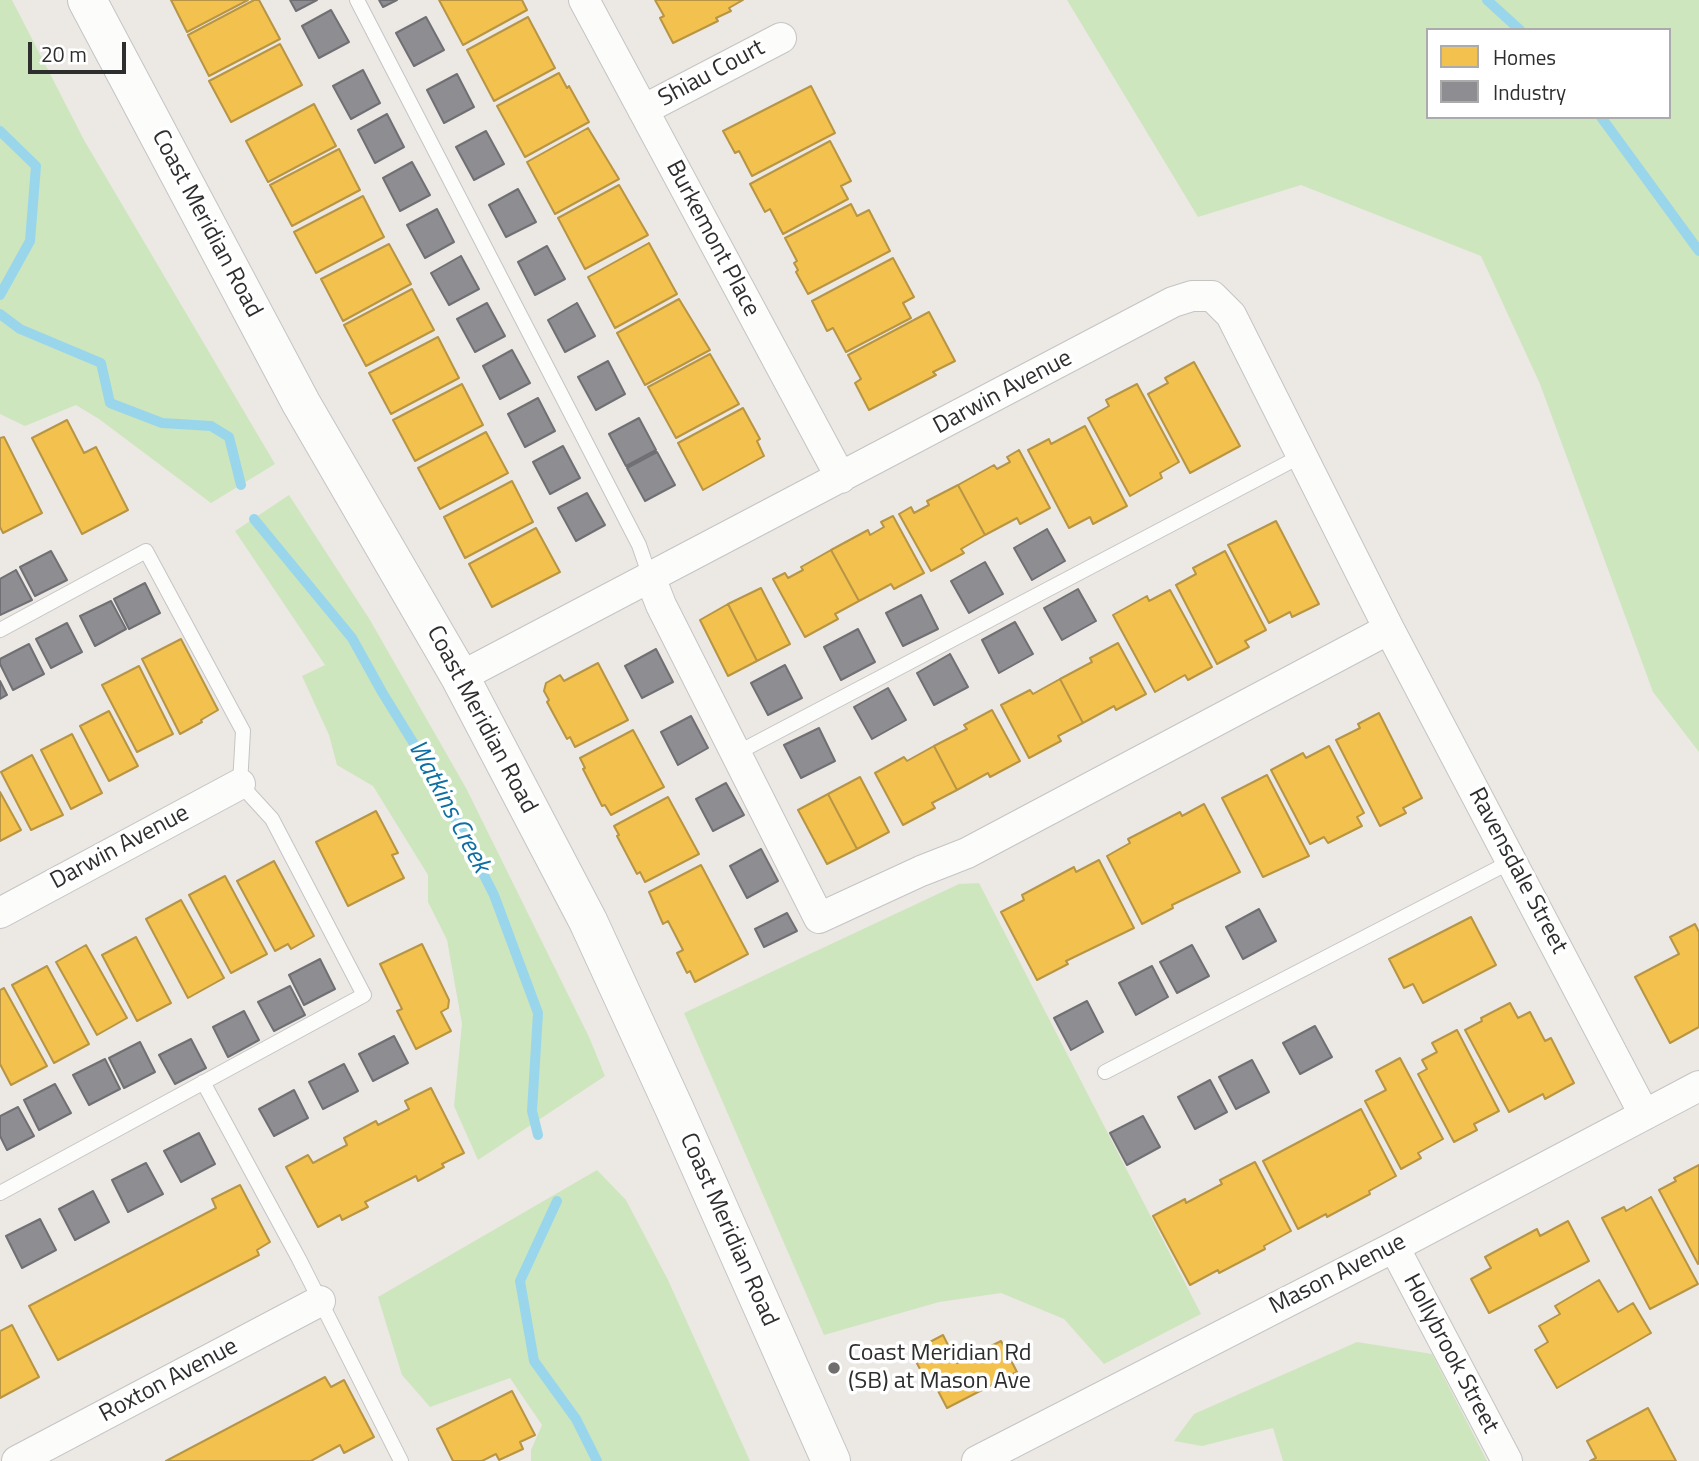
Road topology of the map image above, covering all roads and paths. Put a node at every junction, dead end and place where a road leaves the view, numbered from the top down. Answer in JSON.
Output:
{"nodes":[{"id":1,"x":87,"y":0,"type":"edge"},
{"id":2,"x":357,"y":0,"type":"edge"},
{"id":3,"x":584,"y":0,"type":"edge"},
{"id":4,"x":781,"y":38,"type":"dead end"},
{"id":5,"x":643,"y":110,"type":"junction"},
{"id":6,"x":1301,"y":456,"type":"junction"},
{"id":7,"x":841,"y":478,"type":"junction"},
{"id":8,"x":650,"y":577,"type":"junction"},
{"id":9,"x":1390,"y":629,"type":"junction"},
{"id":10,"x":0,"y":630,"type":"edge"},
{"id":11,"x":460,"y":677,"type":"junction"},
{"id":12,"x":737,"y":753,"type":"junction"},
{"id":13,"x":240,"y":784,"type":"junction"},
{"id":14,"x":1512,"y":861,"type":"junction"},
{"id":15,"x":0,"y":913,"type":"edge"},
{"id":16,"x":1105,"y":1072,"type":"dead end"},
{"id":17,"x":203,"y":1082,"type":"junction"},
{"id":18,"x":1699,"y":1086,"type":"edge"},
{"id":19,"x":1644,"y":1114,"type":"junction"},
{"id":20,"x":0,"y":1193,"type":"edge"},
{"id":21,"x":1394,"y":1247,"type":"junction"},
{"id":22,"x":320,"y":1301,"type":"junction"},
{"id":23,"x":17,"y":1461,"type":"edge"},
{"id":24,"x":401,"y":1461,"type":"edge"},
{"id":25,"x":831,"y":1461,"type":"edge"},
{"id":26,"x":976,"y":1461,"type":"edge"},
{"id":27,"x":1507,"y":1461,"type":"edge"}],
"edges":[{"from":1,"to":11,"type":"main road","name":"Coast Meridian Road"},
{"from":2,"to":8,"type":"lane"},
{"from":3,"to":5,"type":"street","name":"Burkemont Place"},
{"from":4,"to":5,"type":"street","name":"Shiau Court"},
{"from":5,"to":7,"type":"street","name":"Burkemont Place"},
{"from":6,"to":7,"type":"street","name":"Darwin Avenue"},
{"from":6,"to":9,"type":"street","name":"Darwin Avenue"},
{"from":6,"to":12,"type":"lane"},
{"from":7,"to":8,"type":"street","name":"Darwin Avenue"},
{"from":8,"to":11,"type":"street","name":"Darwin Avenue"},
{"from":8,"to":12,"type":"street"},
{"from":9,"to":12,"type":"street"},
{"from":9,"to":14,"type":"street","name":"Ravensdale Street"},
{"from":10,"to":13,"type":"lane"},
{"from":11,"to":25,"type":"main road","name":"Coast Meridian Road"},
{"from":13,"to":15,"type":"street","name":"Darwin Avenue"},
{"from":13,"to":17,"type":"lane"},
{"from":14,"to":16,"type":"lane"},
{"from":14,"to":19,"type":"street","name":"Ravensdale Street"},
{"from":17,"to":20,"type":"lane"},
{"from":17,"to":22,"type":"lane"},
{"from":18,"to":19,"type":"street","name":"Mason Avenue"},
{"from":19,"to":21,"type":"street","name":"Mason Avenue"},
{"from":21,"to":26,"type":"street","name":"Mason Avenue"},
{"from":21,"to":27,"type":"street","name":"Hollybrook Street"},
{"from":22,"to":23,"type":"street","name":"Roxton Avenue"},
{"from":22,"to":24,"type":"lane"}]}
